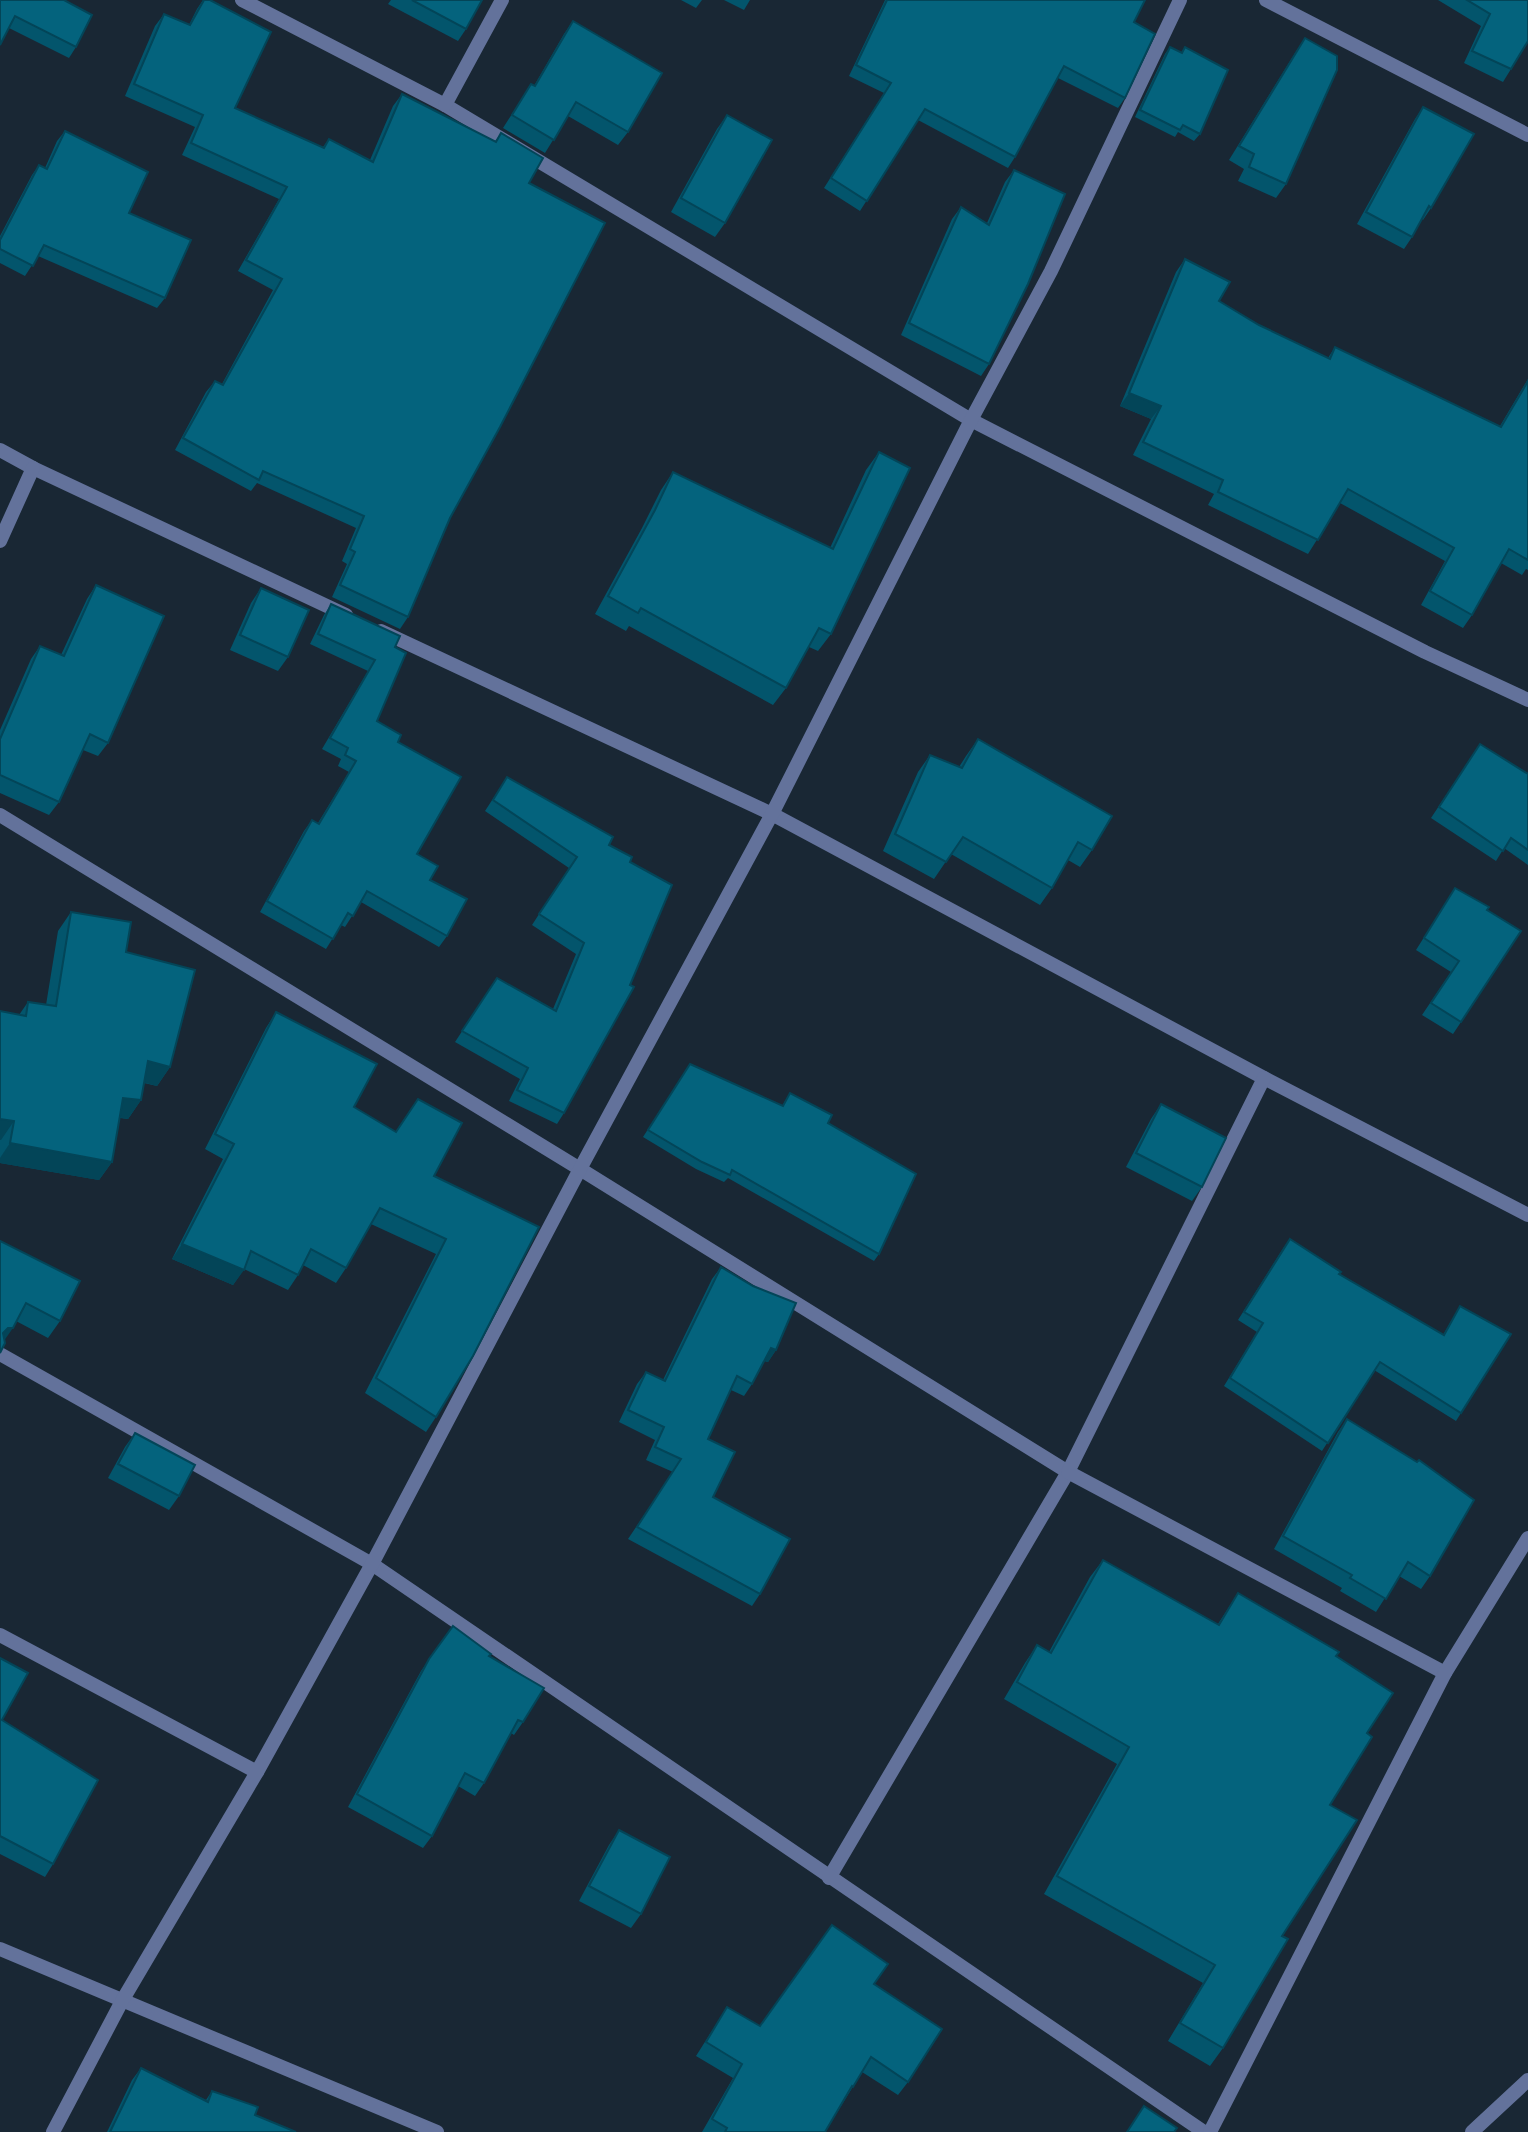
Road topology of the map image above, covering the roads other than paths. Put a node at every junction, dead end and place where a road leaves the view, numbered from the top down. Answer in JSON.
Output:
{"nodes":[{"id":1,"x":242,"y":0,"type":"edge"},
{"id":2,"x":502,"y":0,"type":"edge"},
{"id":3,"x":1180,"y":0,"type":"edge"},
{"id":4,"x":1266,"y":0,"type":"edge"},
{"id":5,"x":445,"y":104,"type":"junction"},
{"id":6,"x":1528,"y":135,"type":"edge"},
{"id":7,"x":971,"y":420,"type":"junction"},
{"id":8,"x":0,"y":450,"type":"edge"},
{"id":9,"x":33,"y":468,"type":"junction"},
{"id":10,"x":0,"y":541,"type":"edge"},
{"id":11,"x":1528,"y":701,"type":"edge"},
{"id":12,"x":772,"y":814,"type":"junction"},
{"id":13,"x":0,"y":815,"type":"edge"},
{"id":14,"x":1264,"y":1078,"type":"junction"},
{"id":15,"x":580,"y":1169,"type":"junction"},
{"id":16,"x":1528,"y":1215,"type":"edge"},
{"id":17,"x":0,"y":1354,"type":"edge"},
{"id":18,"x":1068,"y":1472,"type":"junction"},
{"id":19,"x":1528,"y":1538,"type":"edge"},
{"id":20,"x":372,"y":1564,"type":"junction"},
{"id":21,"x":0,"y":1635,"type":"edge"},
{"id":22,"x":1445,"y":1673,"type":"junction"},
{"id":23,"x":257,"y":1772,"type":"junction"},
{"id":24,"x":829,"y":1878,"type":"junction"},
{"id":25,"x":0,"y":1949,"type":"edge"},
{"id":26,"x":122,"y":2001,"type":"junction"},
{"id":27,"x":1528,"y":2080,"type":"edge"},
{"id":28,"x":53,"y":2132,"type":"edge"},
{"id":29,"x":437,"y":2132,"type":"edge"},
{"id":30,"x":1204,"y":2132,"type":"edge"},
{"id":31,"x":1210,"y":2132,"type":"edge"},
{"id":32,"x":1472,"y":2132,"type":"edge"}],
"edges":[{"from":1,"to":5,"type":"street"},
{"from":2,"to":5,"type":"street"},
{"from":3,"to":7,"type":"street"},
{"from":4,"to":6,"type":"street"},
{"from":5,"to":7,"type":"street"},
{"from":7,"to":11,"type":"street"},
{"from":7,"to":12,"type":"street"},
{"from":8,"to":9,"type":"street"},
{"from":9,"to":10,"type":"street"},
{"from":9,"to":12,"type":"street"},
{"from":12,"to":14,"type":"street"},
{"from":12,"to":15,"type":"street"},
{"from":13,"to":15,"type":"street"},
{"from":14,"to":16,"type":"street"},
{"from":14,"to":18,"type":"street"},
{"from":15,"to":18,"type":"street"},
{"from":15,"to":20,"type":"street"},
{"from":17,"to":20,"type":"street"},
{"from":18,"to":22,"type":"street"},
{"from":18,"to":24,"type":"street"},
{"from":19,"to":22,"type":"street"},
{"from":20,"to":23,"type":"street"},
{"from":20,"to":24,"type":"street"},
{"from":21,"to":23,"type":"street"},
{"from":22,"to":31,"type":"street"},
{"from":23,"to":26,"type":"street"},
{"from":24,"to":30,"type":"street"},
{"from":25,"to":26,"type":"street"},
{"from":26,"to":28,"type":"street"},
{"from":26,"to":29,"type":"street"},
{"from":27,"to":32,"type":"street"}]}
